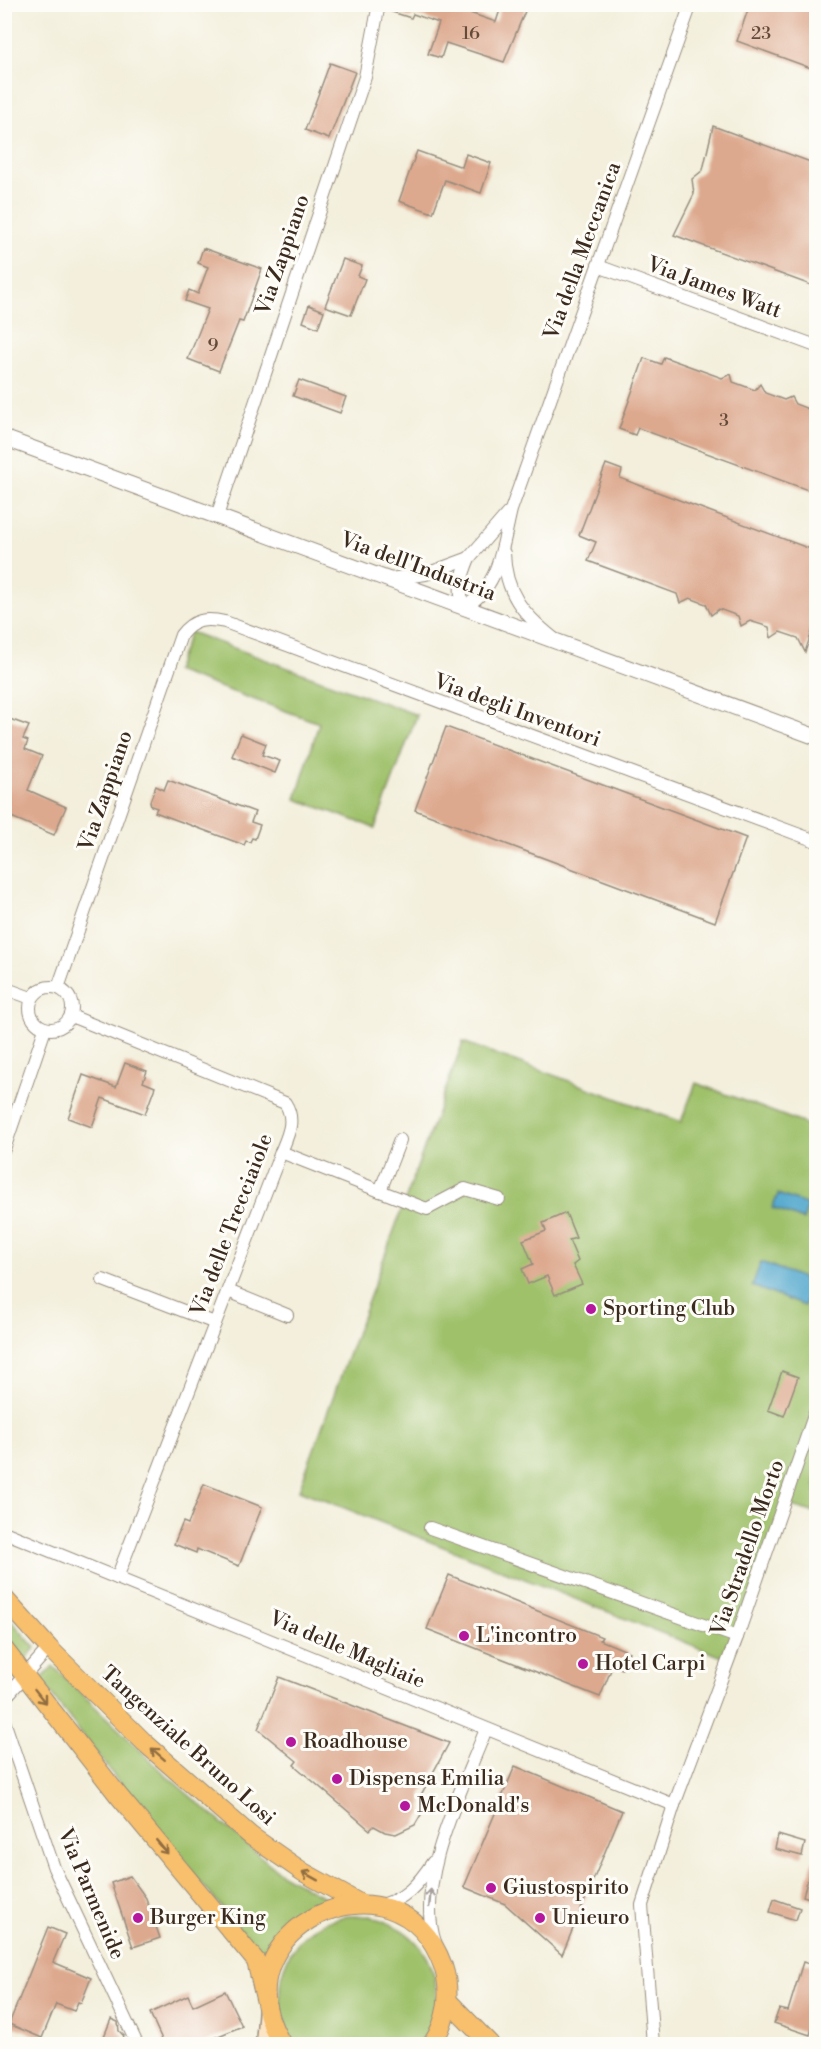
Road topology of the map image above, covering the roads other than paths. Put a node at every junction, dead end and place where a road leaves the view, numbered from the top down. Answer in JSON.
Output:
{"nodes":[{"id":1,"x":379,"y":4,"type":"edge"},
{"id":2,"x":691,"y":4,"type":"edge"},
{"id":3,"x":598,"y":266,"type":"junction"},
{"id":4,"x":816,"y":346,"type":"edge"},
{"id":5,"x":4,"y":438,"type":"edge"},
{"id":6,"x":511,"y":510,"type":"junction"},
{"id":7,"x":217,"y":516,"type":"junction"},
{"id":8,"x":469,"y":558,"type":"junction"},
{"id":9,"x":388,"y":579,"type":"junction"},
{"id":10,"x":464,"y":607,"type":"junction"},
{"id":11,"x":203,"y":619,"type":"joint"},
{"id":12,"x":554,"y":639,"type":"junction"},
{"id":13,"x":816,"y":737,"type":"edge"},
{"id":14,"x":816,"y":841,"type":"edge"},
{"id":15,"x":4,"y":988,"type":"edge"},
{"id":16,"x":58,"y":988,"type":"junction"},
{"id":17,"x":31,"y":998,"type":"junction"},
{"id":18,"x":71,"y":1016,"type":"junction"},
{"id":19,"x":45,"y":1029,"type":"junction"},
{"id":20,"x":400,"y":1140,"type":"dead end"},
{"id":21,"x":4,"y":1149,"type":"edge"},
{"id":22,"x":281,"y":1152,"type":"junction"},
{"id":23,"x":380,"y":1191,"type":"junction"},
{"id":24,"x":499,"y":1199,"type":"dead end"},
{"id":25,"x":103,"y":1280,"type":"dead end"},
{"id":26,"x":228,"y":1291,"type":"junction"},
{"id":27,"x":287,"y":1315,"type":"dead end"},
{"id":28,"x":215,"y":1323,"type":"junction"},
{"id":29,"x":816,"y":1410,"type":"edge"},
{"id":30,"x":430,"y":1528,"type":"dead end"},
{"id":31,"x":4,"y":1532,"type":"edge"},
{"id":32,"x":117,"y":1578,"type":"junction"},
{"id":33,"x":4,"y":1598,"type":"edge"},
{"id":34,"x":737,"y":1637,"type":"junction"},
{"id":35,"x":49,"y":1648,"type":"junction"},
{"id":36,"x":4,"y":1649,"type":"edge"},
{"id":37,"x":24,"y":1675,"type":"junction"},
{"id":38,"x":4,"y":1699,"type":"edge"},
{"id":39,"x":4,"y":1721,"type":"edge"},
{"id":40,"x":486,"y":1729,"type":"junction"},
{"id":41,"x":674,"y":1805,"type":"junction"},
{"id":42,"x":437,"y":1856,"type":"junction"},
{"id":43,"x":368,"y":1905,"type":"junction"},
{"id":44,"x":446,"y":1975,"type":"junction"},
{"id":45,"x":448,"y":2001,"type":"junction"},
{"id":46,"x":267,"y":2007,"type":"junction"},
{"id":47,"x":137,"y":2044,"type":"edge"},
{"id":48,"x":264,"y":2044,"type":"edge"},
{"id":49,"x":282,"y":2044,"type":"edge"},
{"id":50,"x":432,"y":2044,"type":"edge"},
{"id":51,"x":490,"y":2044,"type":"edge"},
{"id":52,"x":653,"y":2044,"type":"edge"}],
"edges":[{"from":1,"to":7,"type":"street","name":"Via Zappiano"},
{"from":2,"to":3,"type":"street","name":"Via della Meccanica"},
{"from":3,"to":4,"type":"street","name":"Via James Watt"},
{"from":3,"to":6,"type":"street","name":"Via della Meccanica"},
{"from":5,"to":7,"type":"street","name":"Via dell'Industria"},
{"from":6,"to":8,"type":"street","name":"Via della Meccanica"},
{"from":6,"to":10,"type":"street","name":"Via della Meccanica"},
{"from":6,"to":12,"type":"street","name":"Via della Meccanica"},
{"from":7,"to":9,"type":"street","name":"Via dell'Industria"},
{"from":8,"to":9,"type":"street","name":"Via della Meccanica"},
{"from":8,"to":10,"type":"street","name":"Via della Meccanica"},
{"from":9,"to":10,"type":"street","name":"Via dell'Industria"},
{"from":10,"to":12,"type":"street","name":"Via dell'Industria"},
{"from":11,"to":14,"type":"street","name":"Via degli Inventori"},
{"from":11,"to":16,"type":"street","name":"Via Zappiano"},
{"from":12,"to":13,"type":"street","name":"Via dell'Industria"},
{"from":15,"to":17,"type":"street"},
{"from":16,"to":17,"type":"street"},
{"from":16,"to":18,"type":"street"},
{"from":17,"to":19,"type":"street"},
{"from":18,"to":19,"type":"street"},
{"from":18,"to":22,"type":"street","name":"Via delle Trecciaiole"},
{"from":19,"to":21,"type":"street"},
{"from":20,"to":23,"type":"street"},
{"from":22,"to":23,"type":"street"},
{"from":22,"to":26,"type":"street","name":"Via delle Trecciaiole"},
{"from":23,"to":24,"type":"street"},
{"from":25,"to":28,"type":"street"},
{"from":26,"to":27,"type":"street"},
{"from":26,"to":28,"type":"street","name":"Via delle Trecciaiole"},
{"from":28,"to":32,"type":"street","name":"Via delle Trecciaiole"},
{"from":29,"to":34,"type":"street","name":"Via Stradello Morto"},
{"from":30,"to":34,"type":"street"},
{"from":31,"to":32,"type":"street","name":"Via delle Magliaie"},
{"from":32,"to":40,"type":"street","name":"Via delle Magliaie"},
{"from":33,"to":35,"type":"main road","name":"Tangenziale Bruno Losi"},
{"from":34,"to":41,"type":"street","name":"Via Stradello Morto"},
{"from":35,"to":37,"type":"street"},
{"from":43,"to":35,"type":"main road","name":"Tangenziale Bruno Losi","one_way":true},
{"from":36,"to":37,"type":"main road"},
{"from":37,"to":38,"type":"street"},
{"from":37,"to":46,"type":"main road","one_way":true},
{"from":39,"to":47,"type":"street","name":"Via Parmenide"},
{"from":40,"to":41,"type":"street","name":"Via delle Magliaie"},
{"from":40,"to":42,"type":"street"},
{"from":41,"to":52,"type":"street","name":"Via Stradello Morto"},
{"from":42,"to":43,"type":"street"},
{"from":44,"to":42,"type":"street","one_way":true},
{"from":43,"to":44,"type":"main road","name":"Tangenziale Bruno Losi"},
{"from":43,"to":46,"type":"main road"},
{"from":44,"to":45,"type":"main road","name":"Tangenziale Bruno Losi"},
{"from":45,"to":50,"type":"main road","name":"Tangenziale Bruno Losi"},
{"from":45,"to":51,"type":"main road"},
{"from":46,"to":48,"type":"main road"},
{"from":46,"to":49,"type":"main road"}]}
